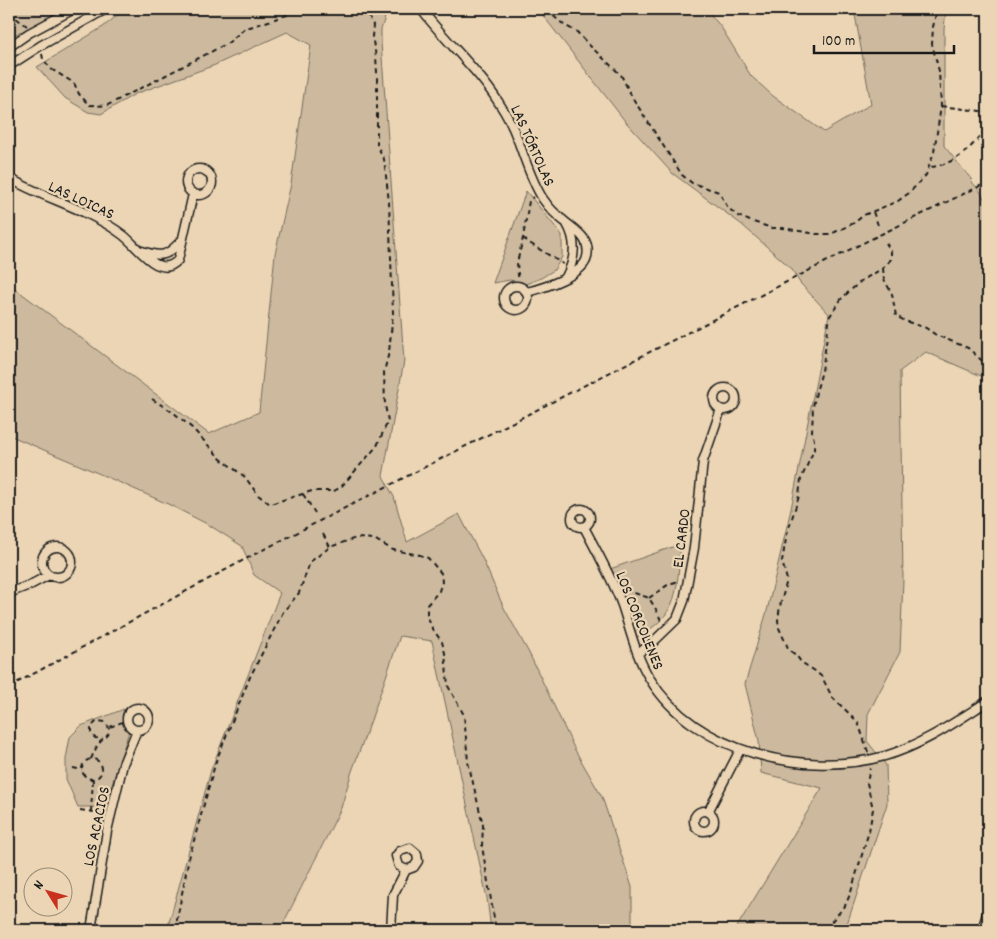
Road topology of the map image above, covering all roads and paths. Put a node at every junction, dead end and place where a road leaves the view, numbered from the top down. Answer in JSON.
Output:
{"nodes":[{"id":1,"x":74,"y":9,"type":"edge"},
{"id":2,"x":106,"y":9,"type":"edge"},
{"id":3,"x":294,"y":9,"type":"edge"},
{"id":4,"x":365,"y":9,"type":"edge"},
{"id":5,"x":421,"y":9,"type":"edge"},
{"id":6,"x":548,"y":9,"type":"edge"},
{"id":7,"x":937,"y":9,"type":"edge"},
{"id":8,"x":9,"y":14,"type":"edge"},
{"id":9,"x":32,"y":32,"type":"junction"},
{"id":10,"x":40,"y":46,"type":"junction"},
{"id":11,"x":9,"y":47,"type":"edge"},
{"id":12,"x":9,"y":66,"type":"edge"},
{"id":13,"x":940,"y":106,"type":"junction"},
{"id":14,"x":988,"y":112,"type":"edge"},
{"id":15,"x":988,"y":128,"type":"edge"},
{"id":16,"x":930,"y":167,"type":"junction"},
{"id":17,"x":9,"y":178,"type":"edge"},
{"id":18,"x":988,"y":182,"type":"edge"},
{"id":19,"x":538,"y":191,"type":"junction"},
{"id":20,"x":193,"y":194,"type":"dead end"},
{"id":21,"x":873,"y":212,"type":"junction"},
{"id":22,"x":566,"y":222,"type":"junction"},
{"id":23,"x":878,"y":225,"type":"dead end"},
{"id":24,"x":523,"y":238,"type":"junction"},
{"id":25,"x":182,"y":241,"type":"junction"},
{"id":26,"x":886,"y":243,"type":"dead end"},
{"id":27,"x":140,"y":250,"type":"junction"},
{"id":28,"x":570,"y":268,"type":"junction"},
{"id":29,"x":884,"y":268,"type":"junction"},
{"id":30,"x":566,"y":277,"type":"junction"},
{"id":31,"x":519,"y":286,"type":"junction"},
{"id":32,"x":527,"y":292,"type":"junction"},
{"id":33,"x":988,"y":366,"type":"edge"},
{"id":34,"x":152,"y":399,"type":"dead end"},
{"id":35,"x":721,"y":409,"type":"dead end"},
{"id":36,"x":303,"y":494,"type":"junction"},
{"id":37,"x":315,"y":513,"type":"dead end"},
{"id":38,"x":584,"y":527,"type":"dead end"},
{"id":39,"x":323,"y":534,"type":"dead end"},
{"id":40,"x":330,"y":546,"type":"junction"},
{"id":41,"x":49,"y":575,"type":"junction"},
{"id":42,"x":689,"y":578,"type":"junction"},
{"id":43,"x":612,"y":584,"type":"junction"},
{"id":44,"x":9,"y":593,"type":"edge"},
{"id":45,"x":649,"y":598,"type":"junction"},
{"id":46,"x":663,"y":632,"type":"junction"},
{"id":47,"x":638,"y":653,"type":"junction"},
{"id":48,"x":9,"y":687,"type":"edge"},
{"id":49,"x":988,"y":701,"type":"edge"},
{"id":50,"x":127,"y":720,"type":"junction"},
{"id":51,"x":110,"y":727,"type":"junction"},
{"id":52,"x":137,"y":730,"type":"junction"},
{"id":53,"x":103,"y":739,"type":"junction"},
{"id":54,"x":740,"y":750,"type":"junction"},
{"id":55,"x":91,"y":759,"type":"junction"},
{"id":56,"x":871,"y":759,"type":"junction"},
{"id":57,"x":73,"y":768,"type":"dead end"},
{"id":58,"x":82,"y":770,"type":"junction"},
{"id":59,"x":93,"y":779,"type":"junction"},
{"id":60,"x":80,"y":810,"type":"dead end"},
{"id":61,"x":91,"y":812,"type":"junction"},
{"id":62,"x":708,"y":812,"type":"dead end"},
{"id":63,"x":111,"y":815,"type":"junction"},
{"id":64,"x":406,"y":870,"type":"dead end"},
{"id":65,"x":988,"y":911,"type":"edge"},
{"id":66,"x":91,"y":930,"type":"edge"},
{"id":67,"x":176,"y":930,"type":"edge"},
{"id":68,"x":390,"y":930,"type":"edge"},
{"id":69,"x":496,"y":930,"type":"edge"},
{"id":70,"x":828,"y":930,"type":"edge"},
{"id":71,"x":982,"y":930,"type":"edge"}],
"edges":[{"from":1,"to":9,"type":"street"},
{"from":2,"to":10,"type":"street"},
{"from":3,"to":10,"type":"path"},
{"from":4,"to":36,"type":"path"},
{"from":5,"to":19,"type":"street","name":"LAS TÓRTOLAS"},
{"from":6,"to":21,"type":"path"},
{"from":7,"to":13,"type":"path"},
{"from":8,"to":9,"type":"path"},
{"from":9,"to":11,"type":"street"},
{"from":10,"to":12,"type":"street"},
{"from":13,"to":14,"type":"path"},
{"from":13,"to":16,"type":"path"},
{"from":15,"to":16,"type":"path"},
{"from":16,"to":21,"type":"path"},
{"from":17,"to":27,"type":"street","name":"LAS LOICAS"},
{"from":18,"to":48,"type":"path"},
{"from":19,"to":22,"type":"street","name":"LAS TÓRTOLAS"},
{"from":19,"to":24,"type":"path"},
{"from":20,"to":25,"type":"street","name":"LAS LOICAS"},
{"from":21,"to":23,"type":"path"},
{"from":22,"to":28,"type":"street","name":"LAS TÓRTOLAS"},
{"from":22,"to":30,"type":"street","name":"LAS TÓRTOLAS"},
{"from":24,"to":28,"type":"path"},
{"from":24,"to":31,"type":"path"},
{"from":25,"to":27,"type":"street"},
{"from":25,"to":27,"type":"street","name":"LAS LOICAS"},
{"from":26,"to":29,"type":"path"},
{"from":28,"to":30,"type":"street","name":"LAS TÓRTOLAS"},
{"from":29,"to":33,"type":"path"},
{"from":29,"to":56,"type":"path"},
{"from":30,"to":32,"type":"street","name":"LAS TÓRTOLAS"},
{"from":31,"to":32,"type":"street"},
{"from":31,"to":32,"type":"street"},
{"from":34,"to":36,"type":"path"},
{"from":35,"to":42,"type":"street","name":"EL CARDO"},
{"from":36,"to":37,"type":"path"},
{"from":38,"to":43,"type":"street","name":"LOS CORCOLENES"},
{"from":39,"to":40,"type":"path"},
{"from":40,"to":67,"type":"path"},
{"from":40,"to":69,"type":"path"},
{"from":41,"to":41,"type":"street"},
{"from":41,"to":44,"type":"street"},
{"from":42,"to":45,"type":"path"},
{"from":42,"to":46,"type":"street","name":"EL CARDO"},
{"from":43,"to":45,"type":"path"},
{"from":43,"to":47,"type":"street","name":"LOS CORCOLENES"},
{"from":45,"to":46,"type":"path"},
{"from":46,"to":47,"type":"street","name":"EL CARDO"},
{"from":47,"to":54,"type":"street","name":"LOS CORCOLENES"},
{"from":49,"to":56,"type":"street","name":"LOS CORCOLENES"},
{"from":50,"to":51,"type":"path"},
{"from":50,"to":52,"type":"street"},
{"from":50,"to":52,"type":"street"},
{"from":51,"to":53,"type":"path"},
{"from":51,"to":53,"type":"path"},
{"from":52,"to":63,"type":"street","name":"LOS ACACIOS"},
{"from":53,"to":55,"type":"path"},
{"from":54,"to":56,"type":"street","name":"LOS CORCOLENES"},
{"from":54,"to":62,"type":"street"},
{"from":55,"to":58,"type":"path"},
{"from":55,"to":59,"type":"path"},
{"from":56,"to":70,"type":"path"},
{"from":57,"to":58,"type":"path"},
{"from":58,"to":59,"type":"path"},
{"from":59,"to":61,"type":"path"},
{"from":60,"to":61,"type":"path"},
{"from":61,"to":63,"type":"path"},
{"from":63,"to":66,"type":"street","name":"LOS ACACIOS"},
{"from":64,"to":68,"type":"street"},
{"from":65,"to":71,"type":"street"}]}
